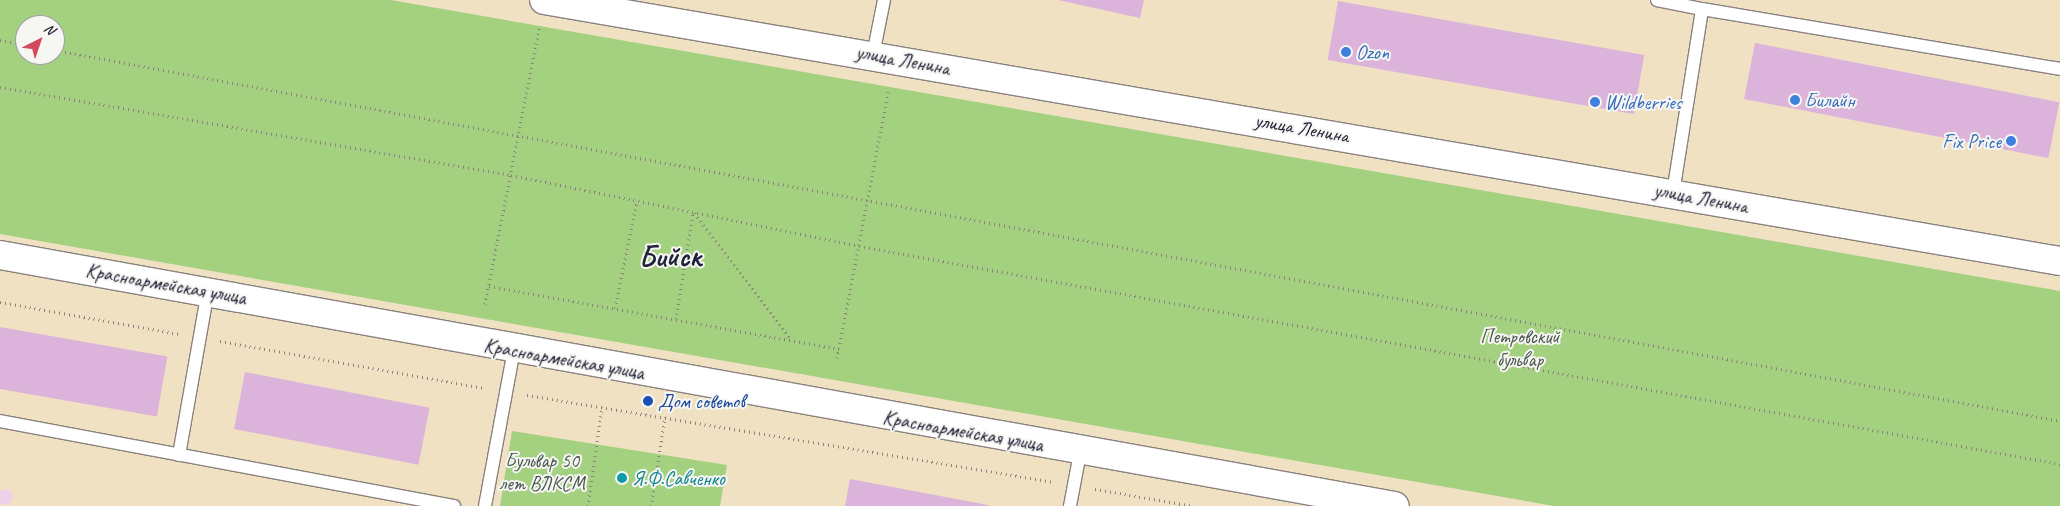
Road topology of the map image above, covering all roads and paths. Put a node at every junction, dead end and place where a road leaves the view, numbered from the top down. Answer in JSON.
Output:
{"nodes":[{"id":1,"x":550,"y":0,"type":"edge"},
{"id":2,"x":884,"y":0,"type":"edge"},
{"id":3,"x":1657,"y":0,"type":"edge"},
{"id":4,"x":1702,"y":8,"type":"junction"},
{"id":5,"x":0,"y":40,"type":"edge"},
{"id":6,"x":15,"y":43,"type":"edge"},
{"id":7,"x":536,"y":49,"type":"dead end"},
{"id":8,"x":65,"y":52,"type":"edge"},
{"id":9,"x":873,"y":55,"type":"junction"},
{"id":10,"x":2060,"y":68,"type":"edge"},
{"id":11,"x":0,"y":87,"type":"edge"},
{"id":12,"x":884,"y":117,"type":"dead end"},
{"id":13,"x":519,"y":133,"type":"junction"},
{"id":14,"x":511,"y":176,"type":"junction"},
{"id":15,"x":1673,"y":193,"type":"junction"},
{"id":16,"x":637,"y":201,"type":"junction"},
{"id":17,"x":867,"y":204,"type":"junction"},
{"id":18,"x":693,"y":212,"type":"junction"},
{"id":19,"x":858,"y":246,"type":"junction"},
{"id":20,"x":0,"y":255,"type":"edge"},
{"id":21,"x":2060,"y":261,"type":"edge"},
{"id":22,"x":489,"y":286,"type":"junction"},
{"id":23,"x":208,"y":291,"type":"junction"},
{"id":24,"x":0,"y":302,"type":"edge"},
{"id":25,"x":485,"y":304,"type":"dead end"},
{"id":26,"x":615,"y":308,"type":"junction"},
{"id":27,"x":676,"y":319,"type":"junction"},
{"id":28,"x":200,"y":337,"type":"junction"},
{"id":29,"x":791,"y":340,"type":"junction"},
{"id":30,"x":839,"y":349,"type":"junction"},
{"id":31,"x":514,"y":350,"type":"junction"},
{"id":32,"x":837,"y":358,"type":"dead end"},
{"id":33,"x":506,"y":391,"type":"junction"},
{"id":34,"x":602,"y":407,"type":"junction"},
{"id":35,"x":665,"y":418,"type":"junction"},
{"id":36,"x":0,"y":421,"type":"edge"},
{"id":37,"x":2060,"y":421,"type":"edge"},
{"id":38,"x":1080,"y":452,"type":"junction"},
{"id":39,"x":179,"y":455,"type":"junction"},
{"id":40,"x":2060,"y":464,"type":"edge"},
{"id":41,"x":1074,"y":486,"type":"junction"},
{"id":42,"x":394,"y":501,"type":"edge"},
{"id":43,"x":454,"y":506,"type":"edge"},
{"id":44,"x":485,"y":506,"type":"edge"},
{"id":45,"x":588,"y":506,"type":"edge"},
{"id":46,"x":651,"y":506,"type":"edge"},
{"id":47,"x":1070,"y":506,"type":"edge"},
{"id":48,"x":1193,"y":506,"type":"edge"},
{"id":49,"x":1395,"y":506,"type":"edge"}],
"edges":[{"from":1,"to":9,"type":"main road","name":"улица Ленина"},
{"from":2,"to":9,"type":"lane"},
{"from":3,"to":4,"type":"lane"},
{"from":4,"to":10,"type":"lane"},
{"from":4,"to":15,"type":"lane"},
{"from":5,"to":6,"type":"path"},
{"from":7,"to":13,"type":"path"},
{"from":8,"to":13,"type":"path"},
{"from":9,"to":15,"type":"main road","name":"улица Ленина"},
{"from":11,"to":14,"type":"path"},
{"from":12,"to":17,"type":"path"},
{"from":13,"to":14,"type":"path"},
{"from":13,"to":17,"type":"path"},
{"from":14,"to":16,"type":"path"},
{"from":14,"to":22,"type":"path"},
{"from":15,"to":21,"type":"main road","name":"улица Ленина"},
{"from":16,"to":18,"type":"path"},
{"from":16,"to":26,"type":"path"},
{"from":17,"to":19,"type":"path"},
{"from":17,"to":37,"type":"path"},
{"from":18,"to":19,"type":"path"},
{"from":18,"to":27,"type":"path"},
{"from":18,"to":29,"type":"path"},
{"from":19,"to":30,"type":"path"},
{"from":19,"to":40,"type":"path"},
{"from":20,"to":23,"type":"main road","name":"Красноармейская улица"},
{"from":22,"to":25,"type":"path"},
{"from":22,"to":26,"type":"path"},
{"from":23,"to":28,"type":"lane"},
{"from":23,"to":31,"type":"main road","name":"Красноармейская улица"},
{"from":24,"to":28,"type":"path"},
{"from":26,"to":27,"type":"path"},
{"from":27,"to":29,"type":"path"},
{"from":28,"to":33,"type":"path"},
{"from":28,"to":39,"type":"lane"},
{"from":29,"to":30,"type":"path"},
{"from":30,"to":32,"type":"path"},
{"from":31,"to":33,"type":"lane"},
{"from":31,"to":38,"type":"main road","name":"Красноармейская улица"},
{"from":33,"to":34,"type":"path"},
{"from":33,"to":44,"type":"lane"},
{"from":34,"to":35,"type":"path"},
{"from":34,"to":45,"type":"path"},
{"from":35,"to":41,"type":"path"},
{"from":35,"to":46,"type":"path"},
{"from":36,"to":39,"type":"lane"},
{"from":38,"to":41,"type":"lane"},
{"from":38,"to":49,"type":"main road","name":"Красноармейская улица"},
{"from":39,"to":42,"type":"lane"},
{"from":41,"to":47,"type":"lane"},
{"from":41,"to":48,"type":"path"},
{"from":42,"to":43,"type":"lane"}]}
